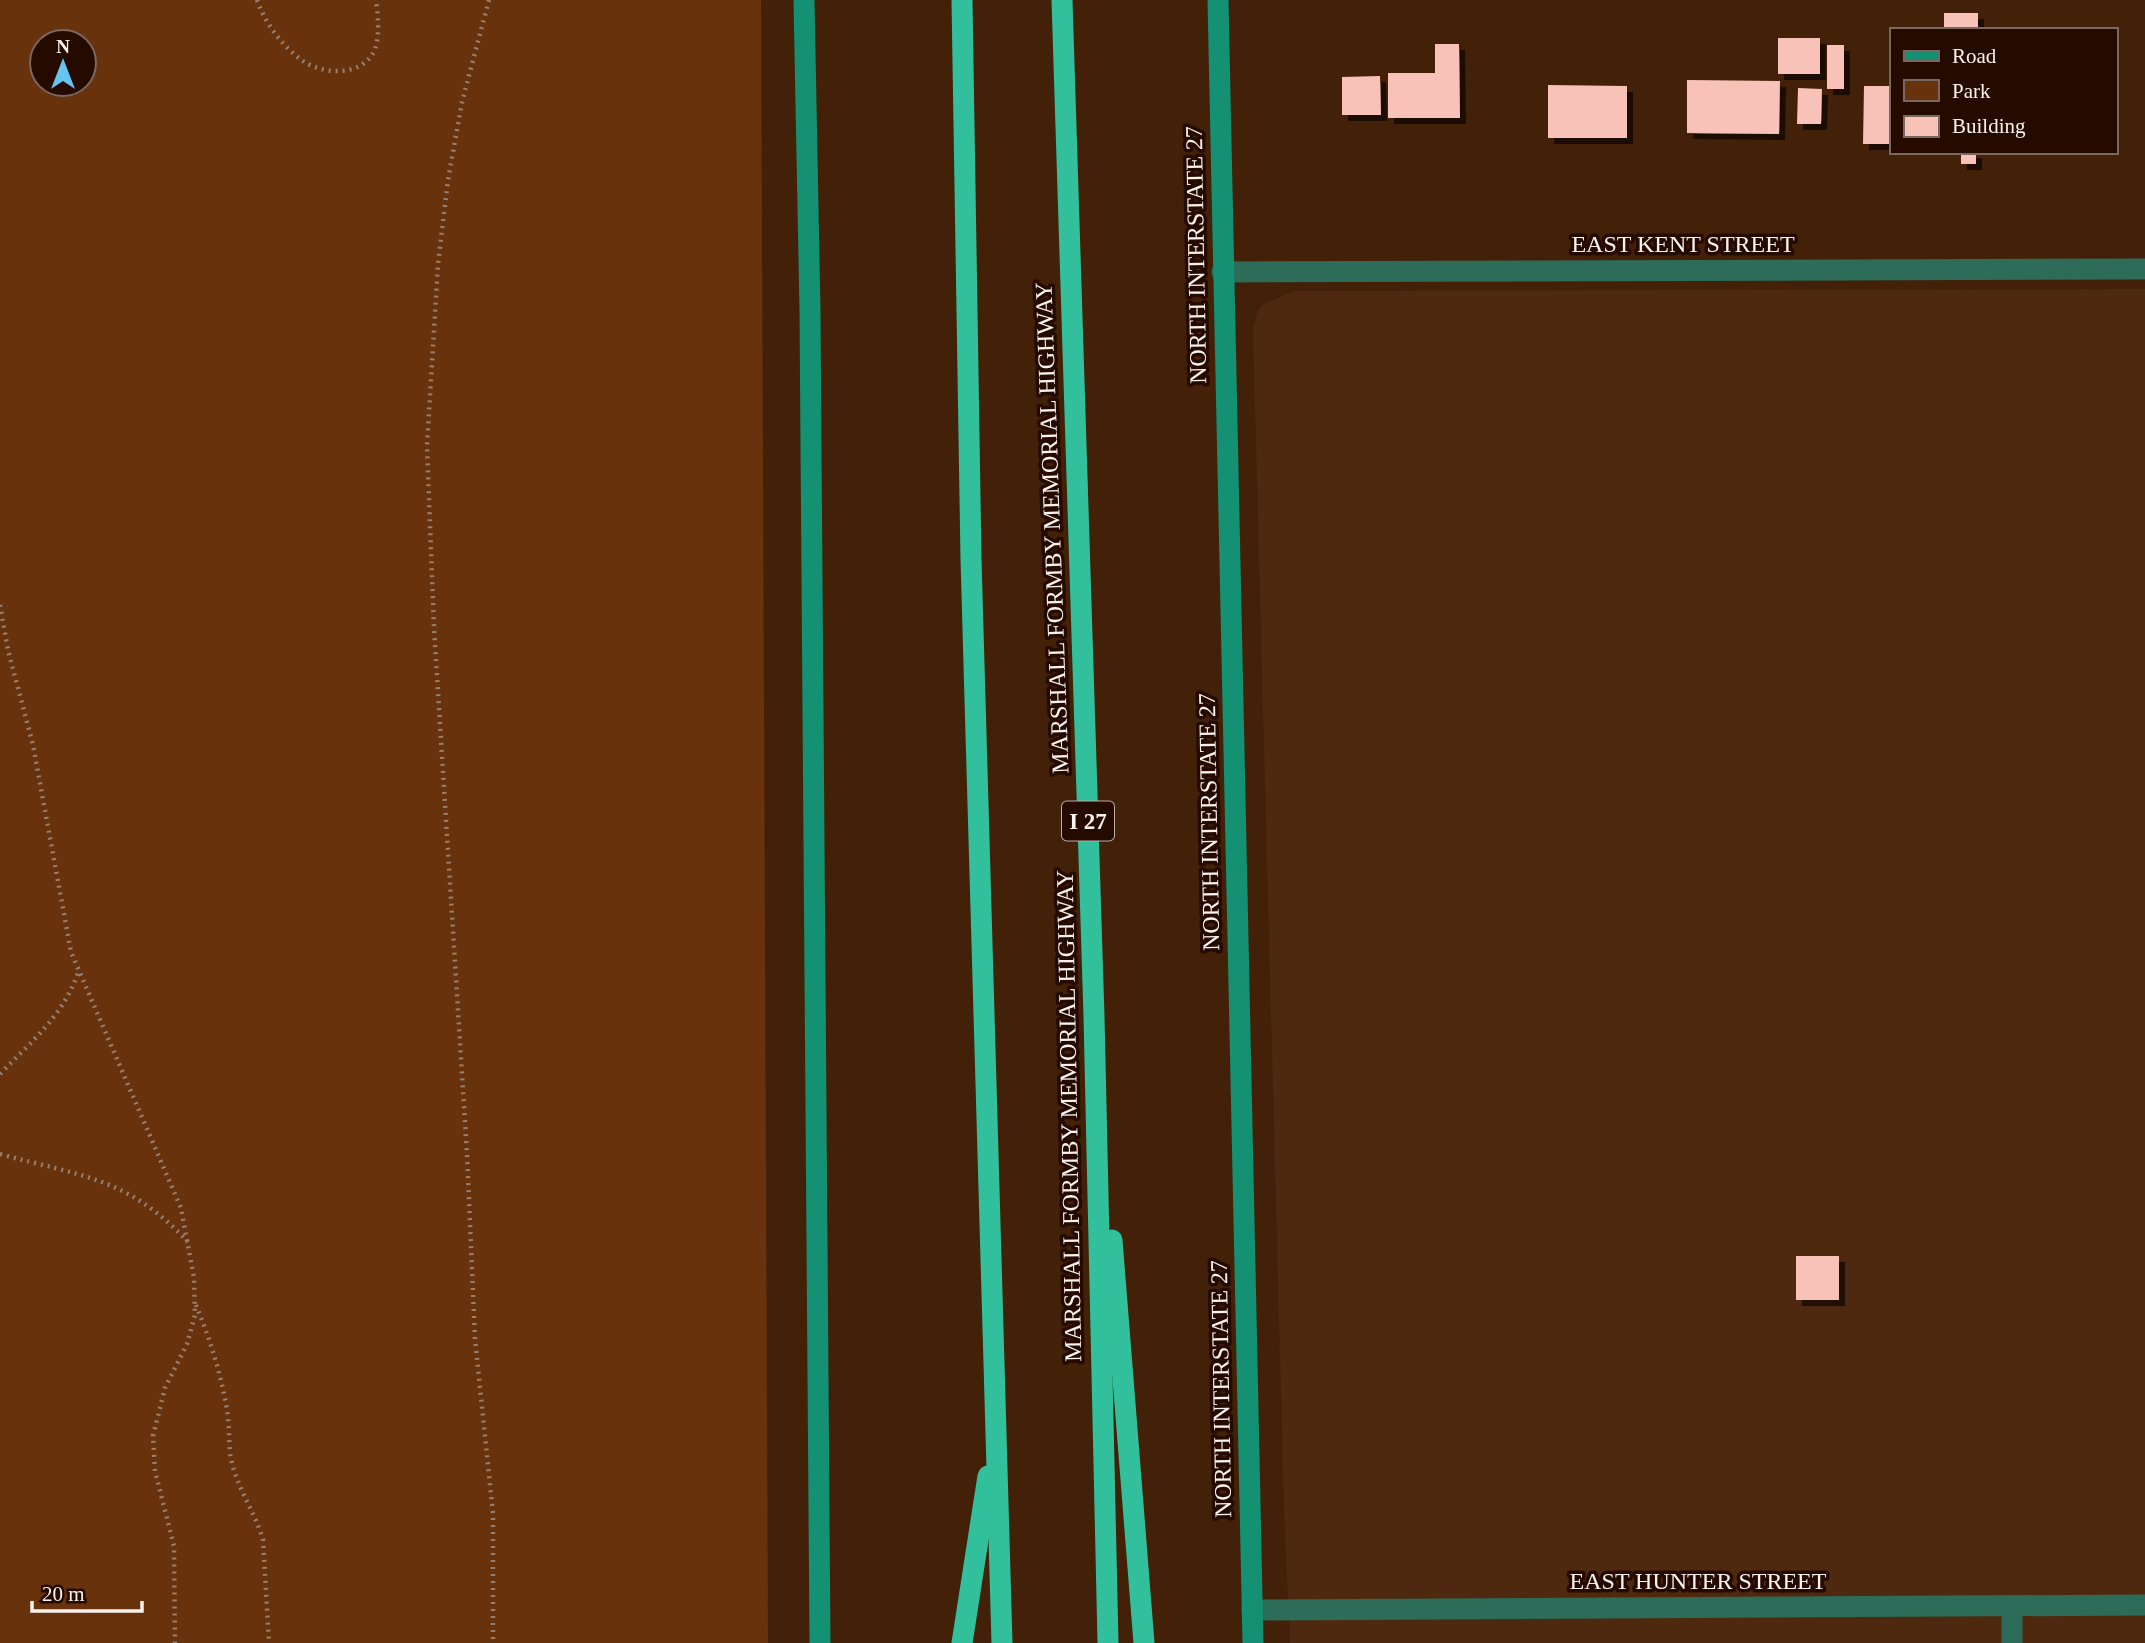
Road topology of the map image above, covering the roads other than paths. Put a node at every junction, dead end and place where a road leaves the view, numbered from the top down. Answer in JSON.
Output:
{"nodes":[{"id":1,"x":804,"y":0,"type":"edge"},
{"id":2,"x":962,"y":0,"type":"edge"},
{"id":3,"x":1062,"y":0,"type":"edge"},
{"id":4,"x":1218,"y":0,"type":"edge"},
{"id":5,"x":2145,"y":269,"type":"edge"},
{"id":6,"x":1222,"y":272,"type":"junction"},
{"id":7,"x":1094,"y":1016,"type":"junction"},
{"id":8,"x":996,"y":1422,"type":"junction"},
{"id":9,"x":2145,"y":1605,"type":"edge"},
{"id":10,"x":2012,"y":1606,"type":"junction"},
{"id":11,"x":1252,"y":1610,"type":"junction"},
{"id":12,"x":820,"y":1643,"type":"edge"},
{"id":13,"x":962,"y":1643,"type":"edge"},
{"id":14,"x":1002,"y":1643,"type":"edge"},
{"id":15,"x":1108,"y":1643,"type":"edge"},
{"id":16,"x":1144,"y":1643,"type":"edge"},
{"id":17,"x":1253,"y":1643,"type":"edge"},
{"id":18,"x":2012,"y":1643,"type":"edge"}],
"edges":[{"from":1,"to":12,"type":"main road"},
{"from":2,"to":8,"type":"highway"},
{"from":3,"to":7,"type":"highway","name":"MARSHALL FORMBY MEMORIAL HIGHWAY","number":"I 27"},
{"from":4,"to":6,"type":"main road","name":"NORTH INTERSTATE 27"},
{"from":5,"to":6,"type":"street","name":"EAST KENT STREET"},
{"from":6,"to":11,"type":"main road","name":"NORTH INTERSTATE 27"},
{"from":7,"to":15,"type":"highway","name":"MARSHALL FORMBY MEMORIAL HIGHWAY","number":"I 27"},
{"from":7,"to":16,"type":"highway"},
{"from":8,"to":13,"type":"highway"},
{"from":8,"to":14,"type":"highway"},
{"from":9,"to":10,"type":"street","name":"EAST HUNTER STREET"},
{"from":10,"to":11,"type":"street","name":"EAST HUNTER STREET"},
{"from":10,"to":18,"type":"street"},
{"from":11,"to":17,"type":"main road","name":"NORTH INTERSTATE 27"}]}
